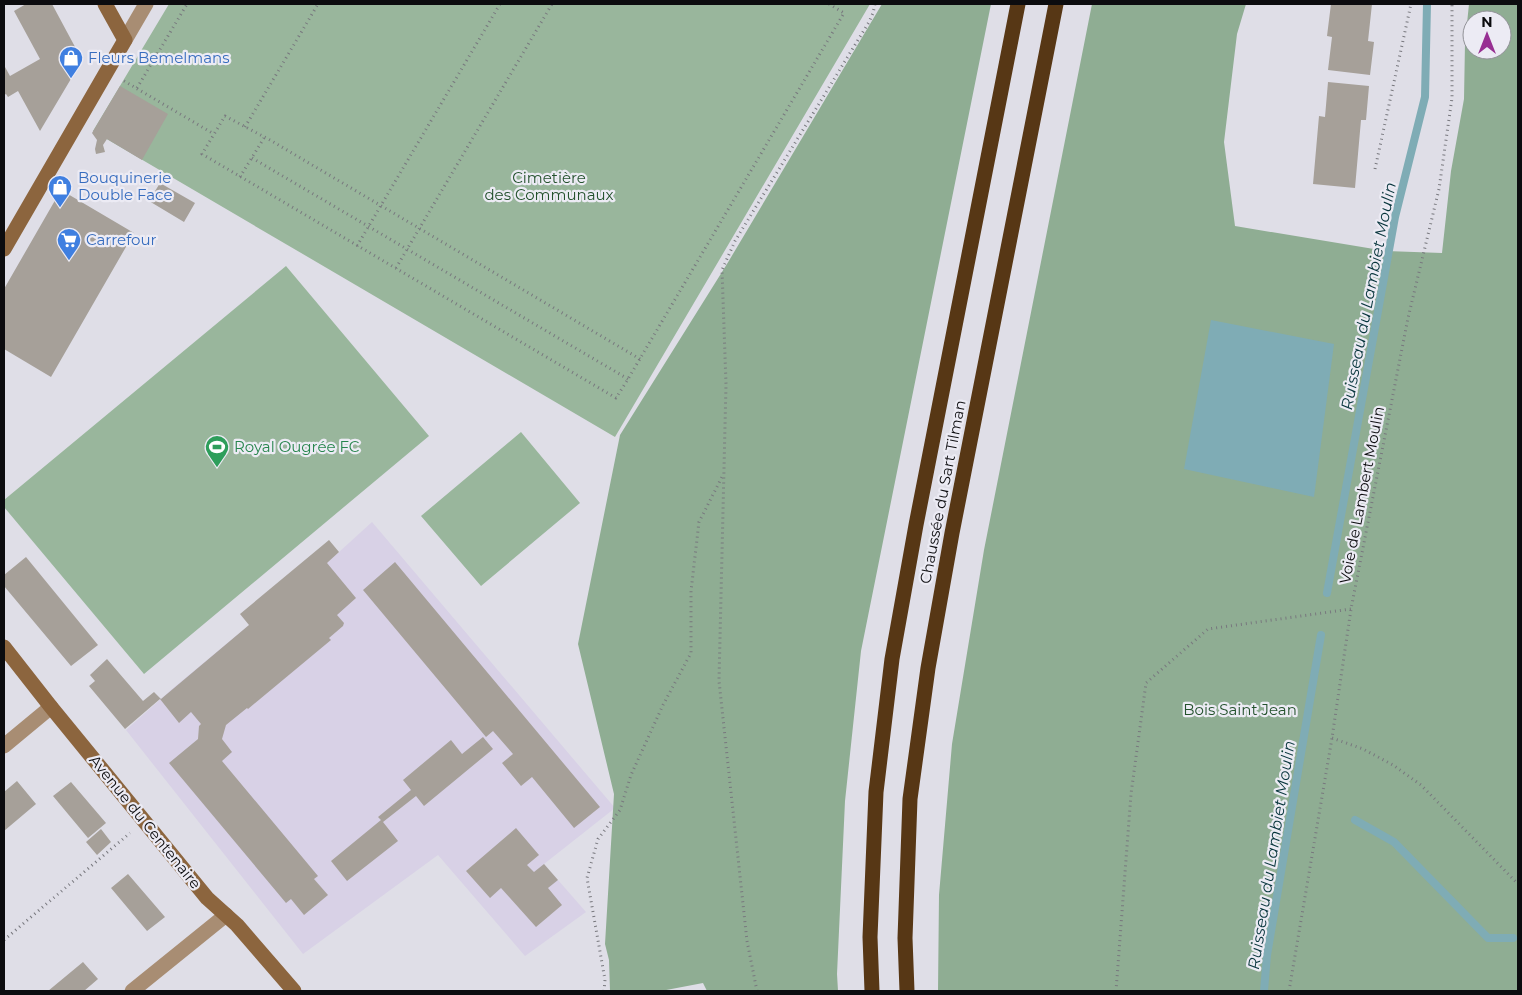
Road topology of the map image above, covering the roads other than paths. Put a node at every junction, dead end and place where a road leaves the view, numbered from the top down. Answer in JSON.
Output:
{"nodes":[{"id":1,"x":105,"y":4,"type":"edge"},
{"id":2,"x":146,"y":4,"type":"edge"},
{"id":3,"x":1018,"y":4,"type":"edge"},
{"id":4,"x":1056,"y":4,"type":"edge"},
{"id":5,"x":125,"y":40,"type":"junction"},
{"id":6,"x":4,"y":249,"type":"edge"},
{"id":7,"x":4,"y":647,"type":"edge"},
{"id":8,"x":51,"y":707,"type":"junction"},
{"id":9,"x":4,"y":746,"type":"edge"},
{"id":10,"x":226,"y":914,"type":"junction"},
{"id":11,"x":132,"y":991,"type":"edge"},
{"id":12,"x":294,"y":991,"type":"edge"},
{"id":13,"x":872,"y":991,"type":"edge"},
{"id":14,"x":907,"y":991,"type":"edge"}],
"edges":[{"from":1,"to":5,"type":"street"},
{"from":2,"to":5,"type":"street"},
{"from":3,"to":13,"type":"highway","name":"Chaussée du Sart Tilman"},
{"from":4,"to":14,"type":"highway","name":"Chaussée du Sart Tilman"},
{"from":5,"to":6,"type":"street"},
{"from":7,"to":8,"type":"street","name":"Avenue du Centenaire"},
{"from":8,"to":9,"type":"street"},
{"from":8,"to":10,"type":"street","name":"Avenue du Centenaire"},
{"from":10,"to":11,"type":"street"},
{"from":10,"to":12,"type":"street","name":"Avenue du Centenaire"}]}
